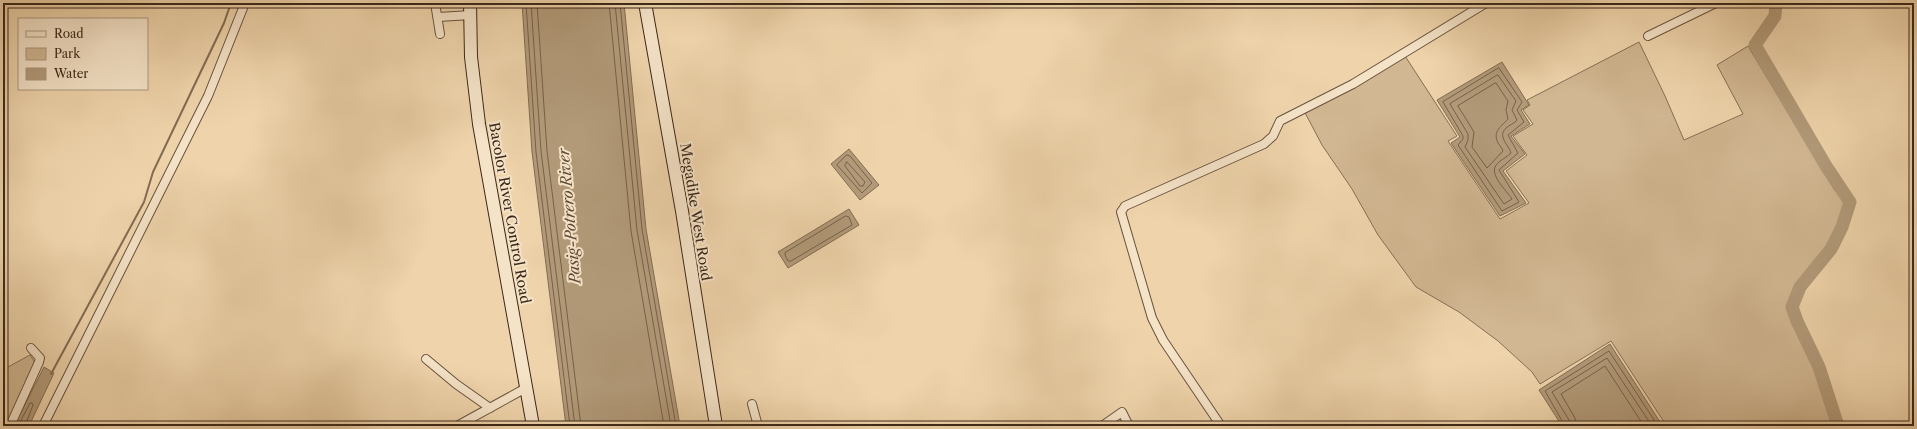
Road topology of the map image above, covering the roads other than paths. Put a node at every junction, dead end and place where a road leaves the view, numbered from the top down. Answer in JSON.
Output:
{"nodes":[{"id":1,"x":245,"y":3,"type":"edge"},
{"id":2,"x":435,"y":3,"type":"edge"},
{"id":3,"x":645,"y":3,"type":"edge"},
{"id":4,"x":1486,"y":3,"type":"edge"},
{"id":5,"x":1716,"y":3,"type":"edge"},
{"id":6,"x":471,"y":9,"type":"edge"},
{"id":7,"x":438,"y":17,"type":"junction"},
{"id":8,"x":440,"y":34,"type":"dead end"},
{"id":9,"x":1648,"y":36,"type":"dead end"},
{"id":10,"x":31,"y":348,"type":"dead end"},
{"id":11,"x":426,"y":359,"type":"dead end"},
{"id":12,"x":526,"y":388,"type":"junction"},
{"id":13,"x":752,"y":404,"type":"dead end"},
{"id":14,"x":490,"y":408,"type":"junction"},
{"id":15,"x":10,"y":426,"type":"edge"},
{"id":16,"x":43,"y":426,"type":"edge"},
{"id":17,"x":457,"y":426,"type":"edge"},
{"id":18,"x":533,"y":426,"type":"edge"},
{"id":19,"x":716,"y":426,"type":"edge"},
{"id":20,"x":758,"y":426,"type":"edge"},
{"id":21,"x":1102,"y":426,"type":"edge"},
{"id":22,"x":1129,"y":426,"type":"edge"},
{"id":23,"x":1221,"y":426,"type":"edge"}],
"edges":[{"from":1,"to":16,"type":"street"},
{"from":2,"to":7,"type":"street"},
{"from":3,"to":19,"type":"street","name":"Megadike West Road"},
{"from":4,"to":23,"type":"street"},
{"from":5,"to":9,"type":"street"},
{"from":6,"to":7,"type":"street"},
{"from":6,"to":12,"type":"street","name":"Bacolor River Control Road"},
{"from":7,"to":8,"type":"street"},
{"from":10,"to":15,"type":"street"},
{"from":11,"to":14,"type":"street"},
{"from":12,"to":14,"type":"street"},
{"from":12,"to":18,"type":"street","name":"Bacolor River Control Road"},
{"from":13,"to":20,"type":"street"},
{"from":14,"to":17,"type":"street"},
{"from":21,"to":22,"type":"street"}]}
